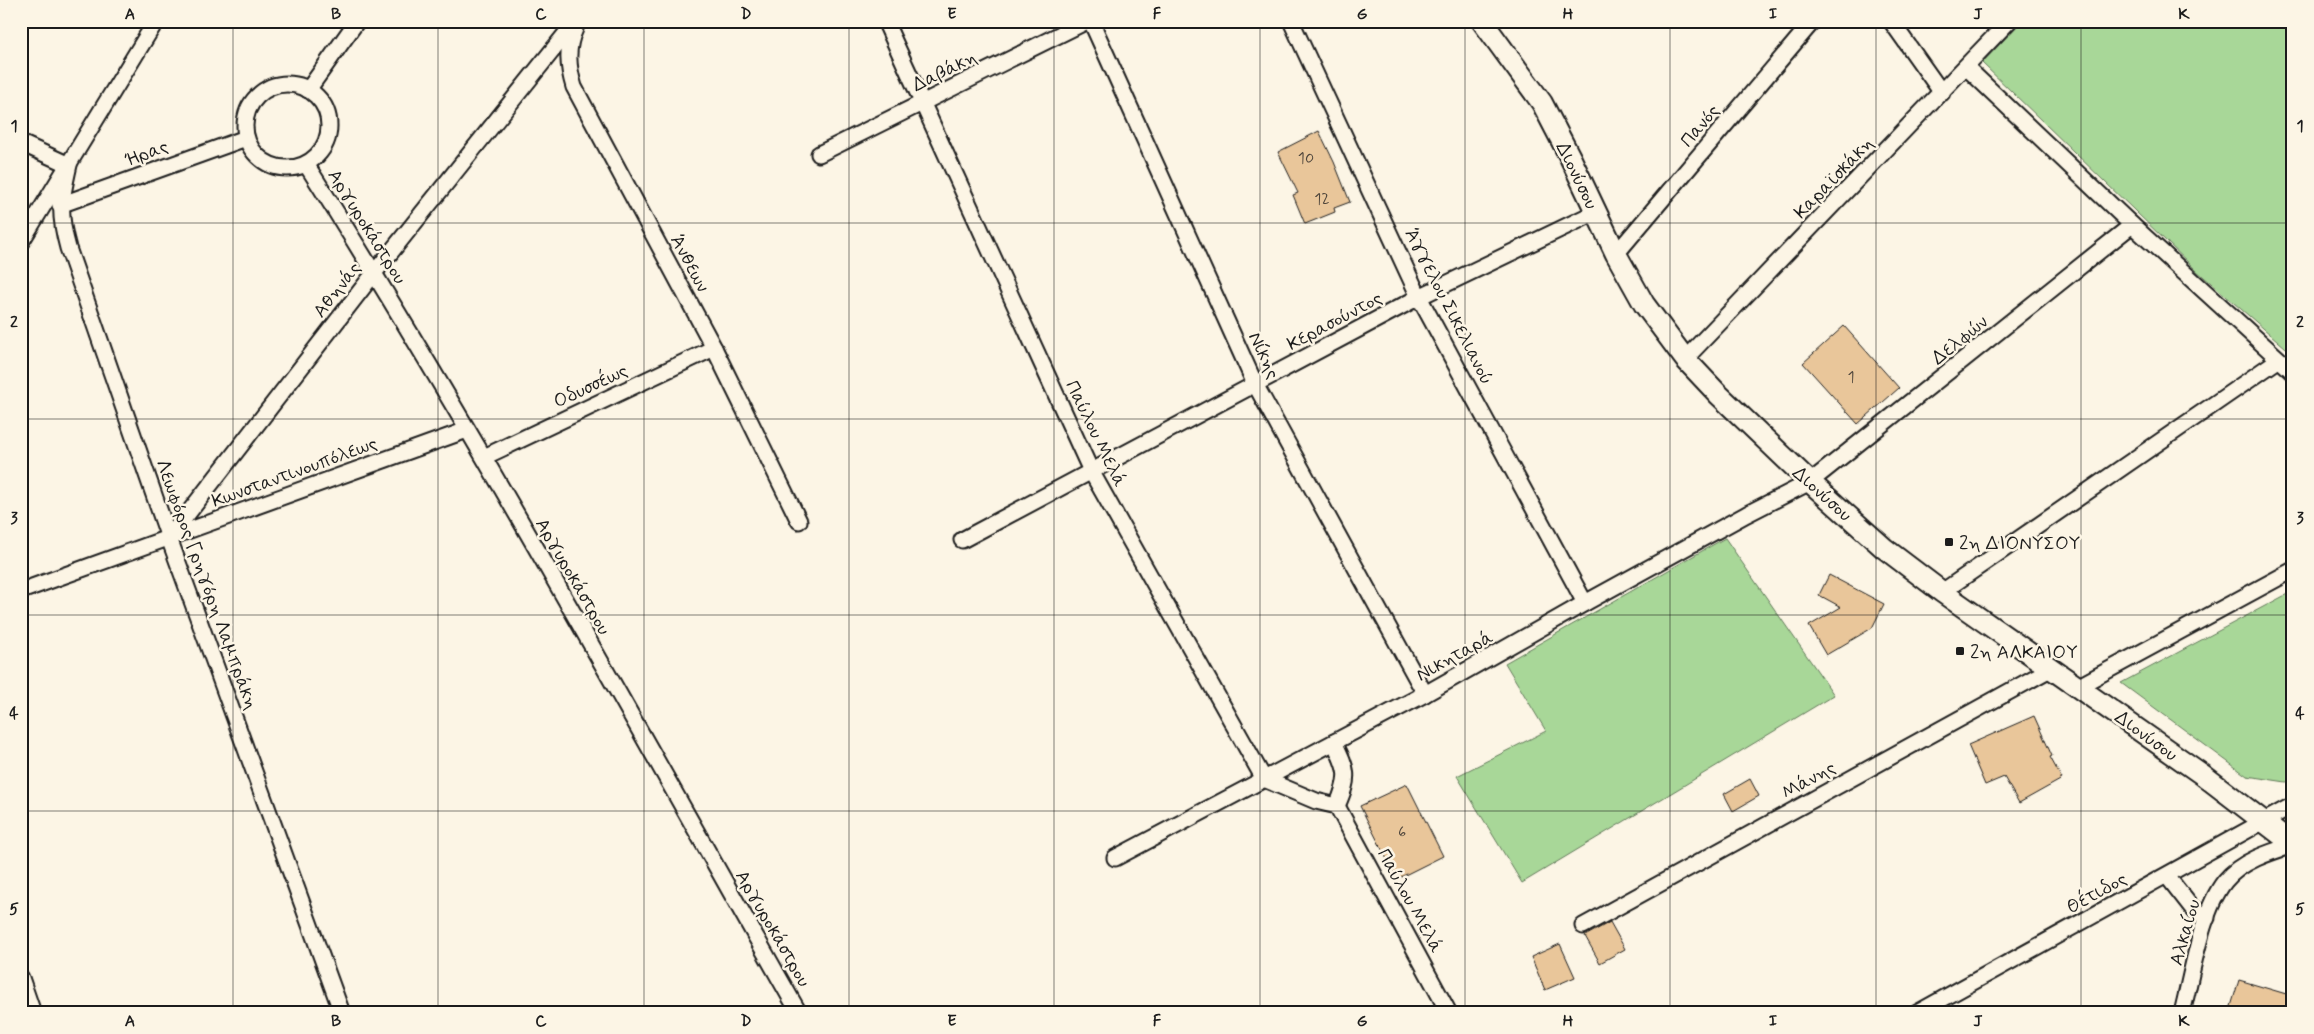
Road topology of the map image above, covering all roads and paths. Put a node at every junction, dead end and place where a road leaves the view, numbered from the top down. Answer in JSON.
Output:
{"nodes":[{"id":1,"x":156,"y":21,"type":"edge"},
{"id":2,"x":357,"y":21,"type":"edge"},
{"id":3,"x":577,"y":21,"type":"edge"},
{"id":4,"x":885,"y":21,"type":"edge"},
{"id":5,"x":1087,"y":21,"type":"edge"},
{"id":6,"x":1091,"y":21,"type":"edge"},
{"id":7,"x":1292,"y":21,"type":"edge"},
{"id":8,"x":1482,"y":21,"type":"edge"},
{"id":9,"x":1813,"y":21,"type":"edge"},
{"id":10,"x":1890,"y":21,"type":"edge"},
{"id":11,"x":2009,"y":21,"type":"edge"},
{"id":12,"x":1966,"y":67,"type":"junction"},
{"id":13,"x":308,"y":90,"type":"junction"},
{"id":14,"x":1942,"y":93,"type":"junction"},
{"id":15,"x":922,"y":103,"type":"junction"},
{"id":16,"x":246,"y":138,"type":"junction"},
{"id":17,"x":21,"y":143,"type":"edge"},
{"id":18,"x":819,"y":154,"type":"dead end"},
{"id":19,"x":69,"y":164,"type":"junction"},
{"id":20,"x":306,"y":164,"type":"junction"},
{"id":21,"x":60,"y":204,"type":"junction"},
{"id":22,"x":1596,"y":212,"type":"junction"},
{"id":23,"x":2132,"y":224,"type":"junction"},
{"id":24,"x":21,"y":242,"type":"edge"},
{"id":25,"x":1616,"y":254,"type":"junction"},
{"id":26,"x":375,"y":272,"type":"junction"},
{"id":27,"x":1419,"y":298,"type":"junction"},
{"id":28,"x":714,"y":348,"type":"junction"},
{"id":29,"x":1685,"y":359,"type":"junction"},
{"id":30,"x":2278,"y":360,"type":"junction"},
{"id":31,"x":2293,"y":372,"type":"edge"},
{"id":32,"x":1256,"y":384,"type":"junction"},
{"id":33,"x":467,"y":430,"type":"junction"},
{"id":34,"x":484,"y":457,"type":"junction"},
{"id":35,"x":1091,"y":471,"type":"junction"},
{"id":36,"x":1810,"y":482,"type":"junction"},
{"id":37,"x":799,"y":521,"type":"dead end"},
{"id":38,"x":169,"y":538,"type":"junction"},
{"id":39,"x":962,"y":540,"type":"dead end"},
{"id":40,"x":2293,"y":570,"type":"edge"},
{"id":41,"x":21,"y":591,"type":"edge"},
{"id":42,"x":1942,"y":592,"type":"junction"},
{"id":43,"x":1585,"y":603,"type":"junction"},
{"id":44,"x":2052,"y":668,"type":"junction"},
{"id":45,"x":2079,"y":686,"type":"junction"},
{"id":46,"x":1425,"y":694,"type":"junction"},
{"id":47,"x":1334,"y":742,"type":"junction"},
{"id":48,"x":1264,"y":779,"type":"junction"},
{"id":49,"x":2293,"y":805,"type":"edge"},
{"id":50,"x":1337,"y":806,"type":"junction"},
{"id":51,"x":2262,"y":820,"type":"junction"},
{"id":52,"x":2293,"y":845,"type":"edge"},
{"id":53,"x":1115,"y":858,"type":"dead end"},
{"id":54,"x":2167,"y":876,"type":"junction"},
{"id":55,"x":2207,"y":918,"type":"junction"},
{"id":56,"x":1583,"y":926,"type":"dead end"},
{"id":57,"x":21,"y":978,"type":"edge"},
{"id":58,"x":33,"y":1013,"type":"edge"},
{"id":59,"x":342,"y":1013,"type":"edge"},
{"id":60,"x":799,"y":1013,"type":"edge"},
{"id":61,"x":1449,"y":1013,"type":"edge"},
{"id":62,"x":1917,"y":1013,"type":"edge"},
{"id":63,"x":2182,"y":1013,"type":"edge"}],
"edges":[{"from":1,"to":19,"type":"street"},
{"from":2,"to":13,"type":"street"},
{"from":3,"to":26,"type":"street","name":"Αθηνάς"},
{"from":3,"to":28,"type":"street","name":"Άνθεων"},
{"from":4,"to":15,"type":"street","name":"Παύλου Μελά"},
{"from":5,"to":15,"type":"street","name":"Δαβάκη"},
{"from":6,"to":32,"type":"street","name":"Νίκης"},
{"from":7,"to":27,"type":"street","name":"Άγγελου Σικελιανού"},
{"from":8,"to":22,"type":"main road","name":"Διονύσου"},
{"from":9,"to":25,"type":"street","name":"Πανός"},
{"from":10,"to":14,"type":"street"},
{"from":11,"to":12,"type":"street","name":"Καραϊσκάκη"},
{"from":12,"to":14,"type":"street","name":"Καραϊσκάκη"},
{"from":12,"to":23,"type":"street"},
{"from":13,"to":16,"type":"street"},
{"from":13,"to":20,"type":"street"},
{"from":14,"to":29,"type":"street","name":"Καραϊσκάκη"},
{"from":15,"to":18,"type":"street","name":"Δαβάκη"},
{"from":15,"to":35,"type":"street","name":"Παύλου Μελά"},
{"from":16,"to":20,"type":"street"},
{"from":16,"to":21,"type":"street","name":"Ήρας"},
{"from":17,"to":19,"type":"street"},
{"from":19,"to":21,"type":"street","name":"Λεωφόρος Γρηγόρη Λαμπράκη"},
{"from":19,"to":24,"type":"street"},
{"from":20,"to":26,"type":"street","name":"Αργυροκάστρου"},
{"from":21,"to":38,"type":"street","name":"Λεωφόρος Γρηγόρη Λαμπράκη"},
{"from":22,"to":25,"type":"main road","name":"Διονύσου"},
{"from":22,"to":27,"type":"street","name":"Κερασούντος"},
{"from":23,"to":30,"type":"street"},
{"from":23,"to":36,"type":"street","name":"Δελφών"},
{"from":25,"to":29,"type":"main road","name":"Διονύσου"},
{"from":26,"to":33,"type":"street","name":"Αργυροκάστρου"},
{"from":26,"to":38,"type":"street","name":"Αθηνάς"},
{"from":27,"to":32,"type":"street","name":"Κερασούντος"},
{"from":27,"to":43,"type":"street","name":"Άγγελου Σικελιανού"},
{"from":28,"to":34,"type":"street","name":"Οδυσσέως"},
{"from":28,"to":37,"type":"street","name":"Άνθεων"},
{"from":29,"to":36,"type":"main road","name":"Διονύσου"},
{"from":30,"to":31,"type":"street"},
{"from":30,"to":42,"type":"street"},
{"from":32,"to":35,"type":"street","name":"Κερασούντος"},
{"from":32,"to":46,"type":"street","name":"Νίκης"},
{"from":33,"to":34,"type":"street","name":"Αργυροκάστρου"},
{"from":33,"to":38,"type":"street","name":"Κωνσταντινουπόλεως"},
{"from":34,"to":60,"type":"street","name":"Αργυροκάστρου"},
{"from":35,"to":39,"type":"street","name":"Κερασούντος"},
{"from":35,"to":48,"type":"street","name":"Παύλου Μελά"},
{"from":36,"to":42,"type":"main road","name":"Διονύσου"},
{"from":36,"to":43,"type":"street","name":"Νικηταρά"},
{"from":38,"to":41,"type":"street","name":"Κωνσταντινουπόλεως"},
{"from":38,"to":59,"type":"street","name":"Λεωφόρος Γρηγόρη Λαμπράκη"},
{"from":40,"to":45,"type":"street"},
{"from":42,"to":44,"type":"main road","name":"Διονύσου"},
{"from":43,"to":46,"type":"street","name":"Νικηταρά"},
{"from":44,"to":45,"type":"main road","name":"Διονύσου"},
{"from":44,"to":56,"type":"street","name":"Μάνης"},
{"from":45,"to":51,"type":"main road","name":"Διονύσου"},
{"from":46,"to":47,"type":"street","name":"Νικηταρά"},
{"from":47,"to":48,"type":"street","name":"Νικηταρά"},
{"from":47,"to":50,"type":"street"},
{"from":48,"to":50,"type":"street"},
{"from":48,"to":53,"type":"street","name":"Νικηταρά"},
{"from":49,"to":51,"type":"street","name":"Θέτιδος"},
{"from":50,"to":61,"type":"street","name":"Παύλου Μελά"},
{"from":51,"to":52,"type":"main road","name":"Διονύσου"},
{"from":51,"to":54,"type":"street","name":"Θέτιδος"},
{"from":52,"to":55,"type":"street","name":"Αλκαίου"},
{"from":54,"to":55,"type":"street"},
{"from":54,"to":62,"type":"street","name":"Θέτιδος"},
{"from":55,"to":63,"type":"street","name":"Αλκαίου"},
{"from":57,"to":58,"type":"street"}]}
